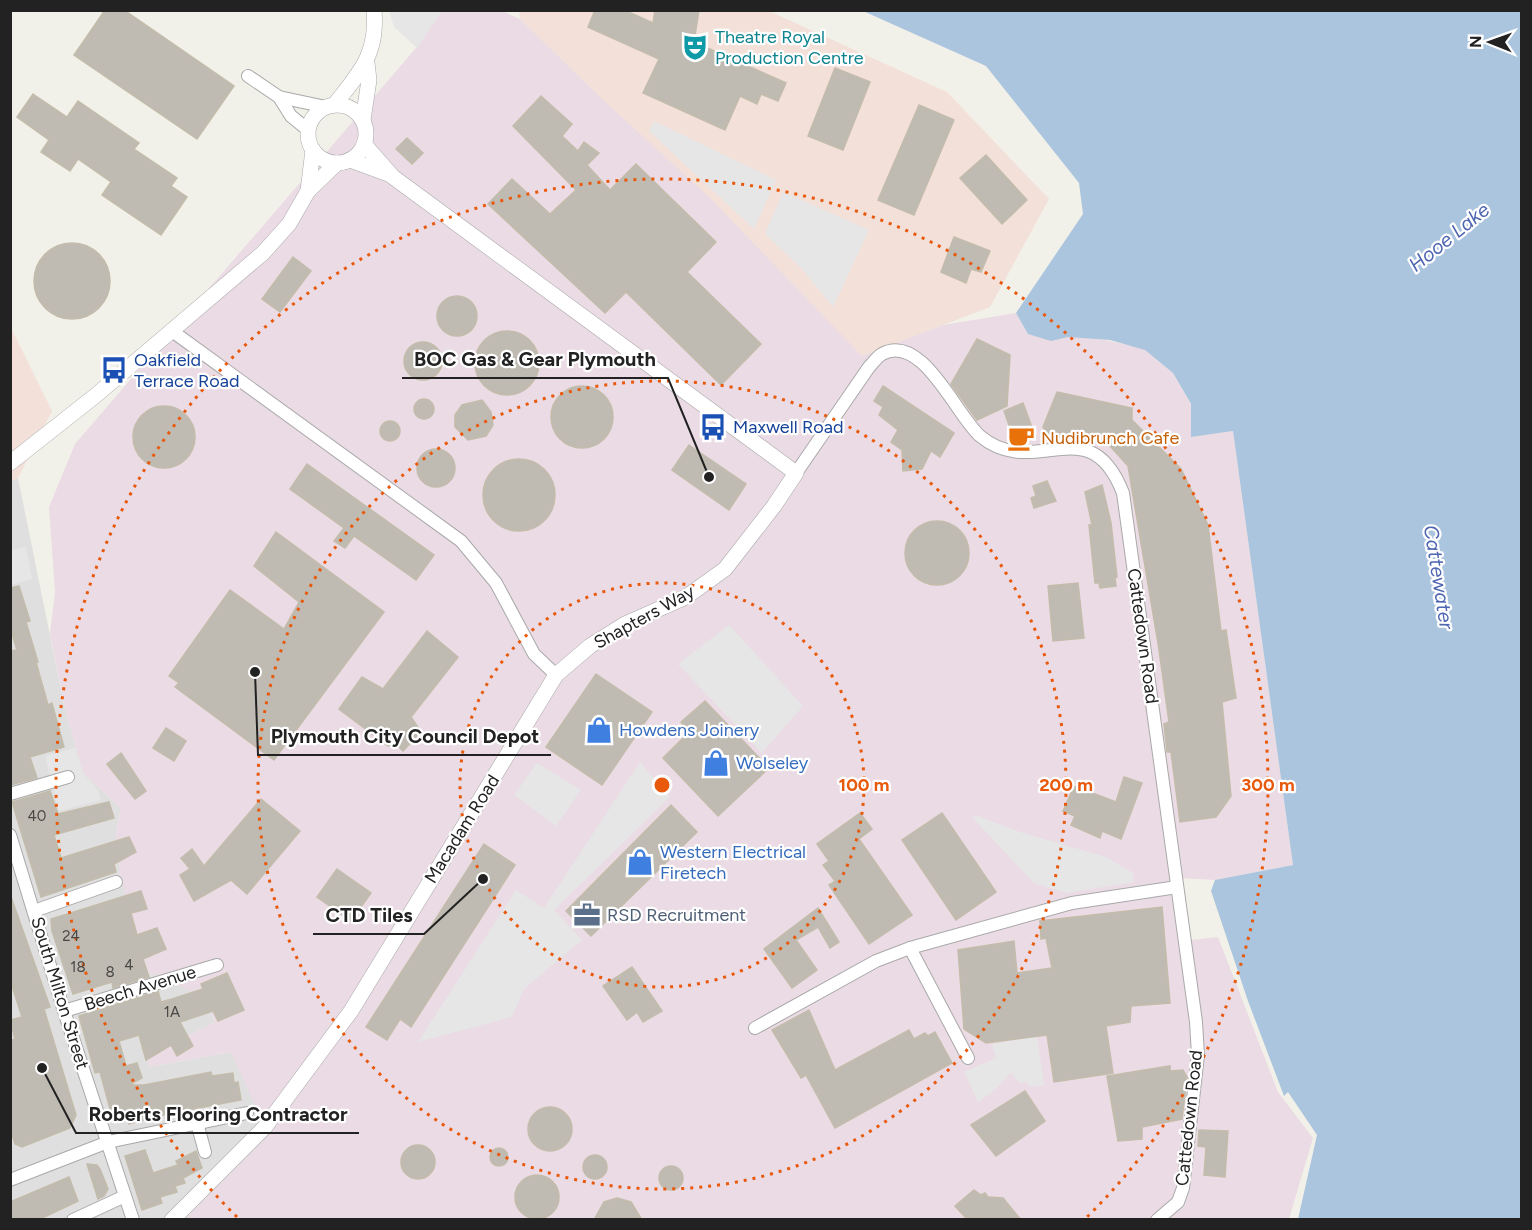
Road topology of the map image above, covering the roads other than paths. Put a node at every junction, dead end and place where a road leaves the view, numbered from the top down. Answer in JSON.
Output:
{"nodes":[{"id":1,"x":374,"y":10,"type":"edge"},
{"id":2,"x":367,"y":63,"type":"junction"},
{"id":3,"x":249,"y":76,"type":"dead end"},
{"id":4,"x":279,"y":97,"type":"junction"},
{"id":5,"x":331,"y":106,"type":"junction"},
{"id":6,"x":363,"y":120,"type":"junction"},
{"id":7,"x":308,"y":130,"type":"junction"},
{"id":8,"x":364,"y":144,"type":"junction"},
{"id":9,"x":313,"y":150,"type":"junction"},
{"id":10,"x":343,"y":161,"type":"junction"},
{"id":11,"x":393,"y":177,"type":"junction"},
{"id":12,"x":308,"y":191,"type":"junction"},
{"id":13,"x":172,"y":331,"type":"junction"},
{"id":14,"x":10,"y":463,"type":"edge"},
{"id":15,"x":796,"y":473,"type":"junction"},
{"id":16,"x":556,"y":675,"type":"junction"},
{"id":17,"x":68,"y":777,"type":"dead end"},
{"id":18,"x":10,"y":794,"type":"edge"},
{"id":19,"x":10,"y":835,"type":"edge"},
{"id":20,"x":116,"y":882,"type":"dead end"},
{"id":21,"x":1177,"y":887,"type":"junction"},
{"id":22,"x":34,"y":911,"type":"junction"},
{"id":23,"x":910,"y":948,"type":"junction"},
{"id":24,"x":218,"y":965,"type":"dead end"},
{"id":25,"x":63,"y":1011,"type":"junction"},
{"id":26,"x":755,"y":1028,"type":"dead end"},
{"id":27,"x":968,"y":1058,"type":"dead end"},
{"id":28,"x":248,"y":1113,"type":"dead end"},
{"id":29,"x":197,"y":1123,"type":"junction"},
{"id":30,"x":108,"y":1142,"type":"junction"},
{"id":31,"x":205,"y":1152,"type":"dead end"},
{"id":32,"x":10,"y":1180,"type":"edge"},
{"id":33,"x":125,"y":1196,"type":"junction"},
{"id":34,"x":73,"y":1220,"type":"edge"},
{"id":35,"x":133,"y":1220,"type":"edge"},
{"id":36,"x":172,"y":1220,"type":"edge"},
{"id":37,"x":1157,"y":1220,"type":"edge"}],
"edges":[{"from":1,"to":2,"type":"street"},
{"from":2,"to":5,"type":"street"},
{"from":2,"to":6,"type":"street"},
{"from":3,"to":4,"type":"street"},
{"from":4,"to":5,"type":"street"},
{"from":4,"to":7,"type":"street"},
{"from":5,"to":6,"type":"street"},
{"from":5,"to":7,"type":"street"},
{"from":6,"to":8,"type":"street"},
{"from":7,"to":9,"type":"street"},
{"from":8,"to":10,"type":"street"},
{"from":8,"to":11,"type":"street"},
{"from":9,"to":10,"type":"street"},
{"from":9,"to":12,"type":"street"},
{"from":10,"to":11,"type":"street"},
{"from":10,"to":12,"type":"street"},
{"from":11,"to":15,"type":"street"},
{"from":12,"to":13,"type":"street"},
{"from":13,"to":14,"type":"street"},
{"from":13,"to":16,"type":"street"},
{"from":15,"to":16,"type":"street","name":"Shapters Way"},
{"from":15,"to":21,"type":"street","name":"Cattedown Road"},
{"from":16,"to":36,"type":"street","name":"Macadam Road"},
{"from":17,"to":18,"type":"street"},
{"from":19,"to":22,"type":"street","name":"South Milton Street"},
{"from":20,"to":22,"type":"street"},
{"from":21,"to":23,"type":"street"},
{"from":21,"to":37,"type":"street","name":"Cattedown Road"},
{"from":22,"to":25,"type":"street","name":"South Milton Street"},
{"from":23,"to":26,"type":"street"},
{"from":23,"to":27,"type":"street"},
{"from":24,"to":25,"type":"street","name":"Beech Avenue"},
{"from":25,"to":30,"type":"street","name":"South Milton Street"},
{"from":28,"to":29,"type":"street"},
{"from":29,"to":30,"type":"street"},
{"from":29,"to":31,"type":"street"},
{"from":30,"to":32,"type":"street"},
{"from":30,"to":33,"type":"street","name":"South Milton Street"},
{"from":33,"to":34,"type":"street"},
{"from":33,"to":35,"type":"street","name":"South Milton Street"}]}
